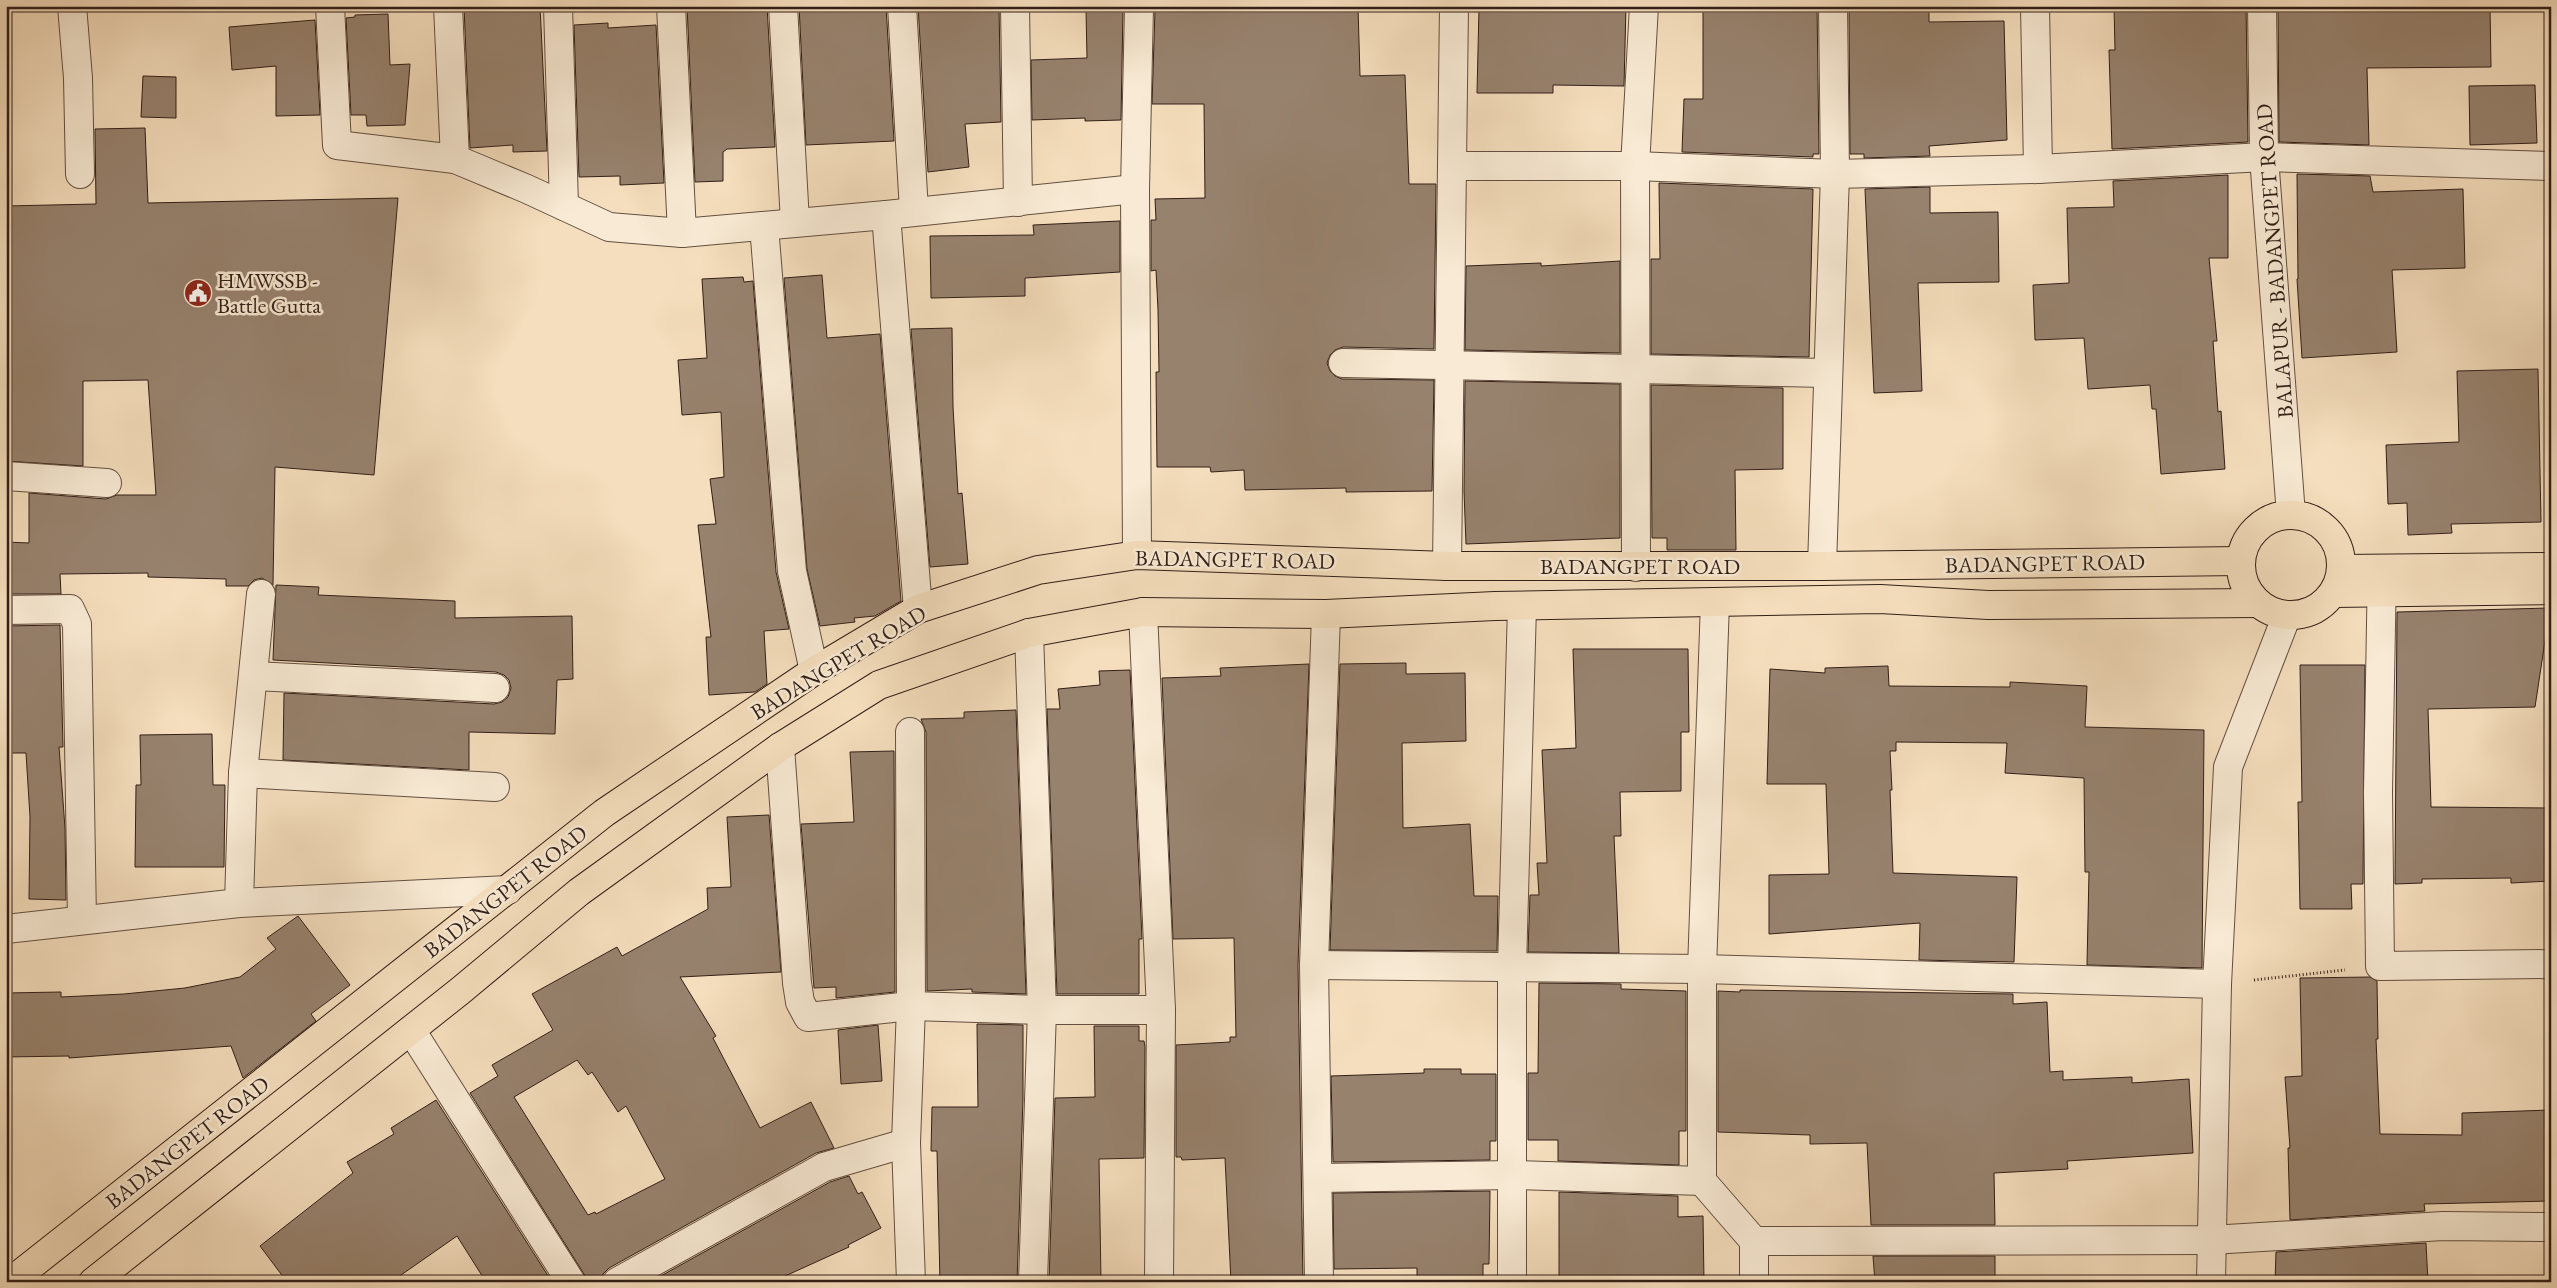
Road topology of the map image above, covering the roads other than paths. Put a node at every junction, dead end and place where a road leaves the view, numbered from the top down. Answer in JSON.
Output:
{"nodes":[{"id":1,"x":72,"y":6,"type":"edge"},
{"id":2,"x":330,"y":6,"type":"edge"},
{"id":3,"x":448,"y":6,"type":"edge"},
{"id":4,"x":558,"y":6,"type":"edge"},
{"id":5,"x":671,"y":6,"type":"edge"},
{"id":6,"x":783,"y":6,"type":"edge"},
{"id":7,"x":902,"y":6,"type":"edge"},
{"id":8,"x":1015,"y":6,"type":"edge"},
{"id":9,"x":1139,"y":6,"type":"edge"},
{"id":10,"x":1454,"y":6,"type":"edge"},
{"id":11,"x":1644,"y":6,"type":"edge"},
{"id":12,"x":1833,"y":6,"type":"edge"},
{"id":13,"x":2035,"y":6,"type":"edge"},
{"id":14,"x":2262,"y":6,"type":"edge"},
{"id":15,"x":2264,"y":157,"type":"junction"},
{"id":16,"x":455,"y":159,"type":"junction"},
{"id":17,"x":1453,"y":166,"type":"junction"},
{"id":18,"x":1635,"y":166,"type":"junction"},
{"id":19,"x":2551,"y":166,"type":"edge"},
{"id":20,"x":2038,"y":170,"type":"junction"},
{"id":21,"x":80,"y":174,"type":"dead end"},
{"id":22,"x":1835,"y":174,"type":"junction"},
{"id":23,"x":1135,"y":189,"type":"junction"},
{"id":24,"x":1018,"y":202,"type":"junction"},
{"id":25,"x":564,"y":206,"type":"junction"},
{"id":26,"x":914,"y":212,"type":"junction"},
{"id":27,"x":886,"y":215,"type":"junction"},
{"id":28,"x":795,"y":222,"type":"junction"},
{"id":29,"x":764,"y":226,"type":"junction"},
{"id":30,"x":682,"y":233,"type":"junction"},
{"id":31,"x":1343,"y":363,"type":"dead end"},
{"id":32,"x":1448,"y":364,"type":"junction"},
{"id":33,"x":1634,"y":369,"type":"junction"},
{"id":34,"x":1827,"y":373,"type":"junction"},
{"id":35,"x":6,"y":476,"type":"edge"},
{"id":36,"x":107,"y":482,"type":"dead end"},
{"id":37,"x":2291,"y":515,"type":"junction"},
{"id":38,"x":1137,"y":554,"type":"junction"},
{"id":39,"x":2241,"y":561,"type":"junction"},
{"id":40,"x":1447,"y":566,"type":"junction"},
{"id":41,"x":1822,"y":566,"type":"junction"},
{"id":42,"x":1636,"y":567,"type":"junction"},
{"id":43,"x":2551,"y":567,"type":"edge"},
{"id":44,"x":2337,"y":581,"type":"junction"},
{"id":45,"x":2382,"y":581,"type":"junction"},
{"id":46,"x":2551,"y":590,"type":"edge"},
{"id":47,"x":261,"y":594,"type":"dead end"},
{"id":48,"x":1715,"y":602,"type":"junction"},
{"id":49,"x":2257,"y":603,"type":"junction"},
{"id":50,"x":1522,"y":606,"type":"junction"},
{"id":51,"x":918,"y":609,"type":"junction"},
{"id":52,"x":6,"y":610,"type":"edge"},
{"id":53,"x":1143,"y":612,"type":"junction"},
{"id":54,"x":1326,"y":614,"type":"junction"},
{"id":55,"x":2287,"y":616,"type":"junction"},
{"id":56,"x":1029,"y":633,"type":"junction"},
{"id":57,"x":814,"y":671,"type":"junction"},
{"id":58,"x":253,"y":676,"type":"junction"},
{"id":59,"x":495,"y":688,"type":"dead end"},
{"id":60,"x":910,"y":732,"type":"dead end"},
{"id":61,"x":780,"y":746,"type":"junction"},
{"id":62,"x":243,"y":773,"type":"junction"},
{"id":63,"x":495,"y":788,"type":"dead end"},
{"id":64,"x":508,"y":890,"type":"junction"},
{"id":65,"x":240,"y":903,"type":"junction"},
{"id":66,"x":82,"y":920,"type":"junction"},
{"id":67,"x":6,"y":929,"type":"edge"},
{"id":68,"x":1314,"y":964,"type":"junction"},
{"id":69,"x":2551,"y":964,"type":"edge"},
{"id":70,"x":1512,"y":967,"type":"junction"},
{"id":71,"x":1702,"y":969,"type":"junction"},
{"id":72,"x":2217,"y":984,"type":"junction"},
{"id":73,"x":911,"y":1006,"type":"junction"},
{"id":74,"x":1042,"y":1010,"type":"junction"},
{"id":75,"x":1161,"y":1010,"type":"junction"},
{"id":76,"x":411,"y":1030,"type":"junction"},
{"id":77,"x":906,"y":1143,"type":"junction"},
{"id":78,"x":1513,"y":1175,"type":"junction"},
{"id":79,"x":1318,"y":1178,"type":"junction"},
{"id":80,"x":1702,"y":1181,"type":"junction"},
{"id":81,"x":2551,"y":1227,"type":"edge"},
{"id":82,"x":2211,"y":1240,"type":"junction"},
{"id":83,"x":1754,"y":1241,"type":"junction"},
{"id":84,"x":10,"y":1282,"type":"edge"},
{"id":85,"x":94,"y":1282,"type":"edge"},
{"id":86,"x":571,"y":1282,"type":"edge"},
{"id":87,"x":617,"y":1282,"type":"edge"},
{"id":88,"x":911,"y":1282,"type":"edge"},
{"id":89,"x":1033,"y":1282,"type":"edge"},
{"id":90,"x":1158,"y":1282,"type":"edge"},
{"id":91,"x":1319,"y":1282,"type":"edge"},
{"id":92,"x":1512,"y":1282,"type":"edge"},
{"id":93,"x":1754,"y":1282,"type":"edge"},
{"id":94,"x":2210,"y":1282,"type":"edge"}],
"edges":[{"from":1,"to":21,"type":"street"},
{"from":2,"to":16,"type":"street"},
{"from":3,"to":16,"type":"street"},
{"from":4,"to":25,"type":"street"},
{"from":5,"to":30,"type":"street"},
{"from":6,"to":28,"type":"street"},
{"from":7,"to":26,"type":"street"},
{"from":8,"to":24,"type":"street"},
{"from":9,"to":23,"type":"street"},
{"from":10,"to":17,"type":"street"},
{"from":11,"to":18,"type":"street"},
{"from":12,"to":22,"type":"street"},
{"from":13,"to":20,"type":"street"},
{"from":14,"to":15,"type":"street","name":"BALAPUR - BADANGPET ROAD"},
{"from":15,"to":19,"type":"street"},
{"from":15,"to":20,"type":"street"},
{"from":15,"to":37,"type":"street","name":"BALAPUR - BADANGPET ROAD"},
{"from":16,"to":25,"type":"street"},
{"from":17,"to":18,"type":"street"},
{"from":17,"to":32,"type":"street"},
{"from":18,"to":22,"type":"street"},
{"from":18,"to":33,"type":"street"},
{"from":20,"to":22,"type":"street"},
{"from":22,"to":34,"type":"street"},
{"from":23,"to":24,"type":"street"},
{"from":23,"to":38,"type":"street"},
{"from":24,"to":26,"type":"street"},
{"from":25,"to":30,"type":"street"},
{"from":26,"to":27,"type":"street"},
{"from":27,"to":28,"type":"street"},
{"from":27,"to":51,"type":"street"},
{"from":28,"to":29,"type":"street"},
{"from":29,"to":30,"type":"street"},
{"from":29,"to":57,"type":"street"},
{"from":31,"to":32,"type":"street"},
{"from":32,"to":33,"type":"street"},
{"from":32,"to":40,"type":"street"},
{"from":33,"to":34,"type":"street"},
{"from":33,"to":42,"type":"street"},
{"from":34,"to":41,"type":"street"},
{"from":35,"to":36,"type":"street"},
{"from":37,"to":39,"type":"main road"},
{"from":37,"to":44,"type":"main road"},
{"from":38,"to":40,"type":"main road","name":"BADANGPET ROAD"},
{"from":38,"to":51,"type":"main road","name":"BADANGPET ROAD"},
{"from":39,"to":41,"type":"main road","name":"BADANGPET ROAD"},
{"from":39,"to":49,"type":"main road"},
{"from":40,"to":42,"type":"main road","name":"BADANGPET ROAD"},
{"from":41,"to":42,"type":"main road","name":"BADANGPET ROAD"},
{"from":43,"to":45,"type":"main road"},
{"from":44,"to":45,"type":"main road"},
{"from":44,"to":55,"type":"main road"},
{"from":45,"to":46,"type":"main road"},
{"from":45,"to":69,"type":"street"},
{"from":47,"to":58,"type":"street"},
{"from":48,"to":49,"type":"main road","name":"BADANGPET ROAD"},
{"from":48,"to":50,"type":"main road","name":"BADANGPET ROAD"},
{"from":48,"to":71,"type":"street"},
{"from":49,"to":55,"type":"main road","name":"BADANGPET ROAD"},
{"from":50,"to":54,"type":"main road","name":"BADANGPET ROAD"},
{"from":50,"to":70,"type":"street"},
{"from":51,"to":57,"type":"main road","name":"BADANGPET ROAD"},
{"from":52,"to":66,"type":"street"},
{"from":53,"to":54,"type":"main road","name":"BADANGPET ROAD"},
{"from":53,"to":56,"type":"main road","name":"BADANGPET ROAD"},
{"from":53,"to":75,"type":"street"},
{"from":54,"to":68,"type":"street"},
{"from":55,"to":72,"type":"street"},
{"from":56,"to":61,"type":"main road","name":"BADANGPET ROAD"},
{"from":56,"to":74,"type":"street"},
{"from":57,"to":64,"type":"main road","name":"BADANGPET ROAD"},
{"from":58,"to":59,"type":"street"},
{"from":58,"to":62,"type":"street"},
{"from":60,"to":73,"type":"street"},
{"from":61,"to":73,"type":"street"},
{"from":61,"to":76,"type":"main road","name":"BADANGPET ROAD"},
{"from":62,"to":63,"type":"street"},
{"from":62,"to":65,"type":"street"},
{"from":64,"to":65,"type":"street"},
{"from":64,"to":84,"type":"main road","name":"BADANGPET ROAD"},
{"from":65,"to":66,"type":"street"},
{"from":66,"to":67,"type":"street"},
{"from":68,"to":70,"type":"street"},
{"from":68,"to":79,"type":"street"},
{"from":70,"to":71,"type":"street"},
{"from":70,"to":78,"type":"street"},
{"from":71,"to":72,"type":"street"},
{"from":71,"to":80,"type":"street"},
{"from":72,"to":82,"type":"street"},
{"from":73,"to":74,"type":"street"},
{"from":73,"to":77,"type":"street"},
{"from":74,"to":75,"type":"street"},
{"from":74,"to":89,"type":"street"},
{"from":75,"to":90,"type":"street"},
{"from":76,"to":85,"type":"main road","name":"BADANGPET ROAD"},
{"from":76,"to":86,"type":"street"},
{"from":77,"to":87,"type":"street"},
{"from":77,"to":88,"type":"street"},
{"from":78,"to":79,"type":"street"},
{"from":78,"to":80,"type":"street"},
{"from":78,"to":92,"type":"street"},
{"from":79,"to":91,"type":"street"},
{"from":80,"to":83,"type":"street"},
{"from":81,"to":82,"type":"street"},
{"from":82,"to":83,"type":"street"},
{"from":82,"to":94,"type":"street"},
{"from":83,"to":93,"type":"street"}]}
